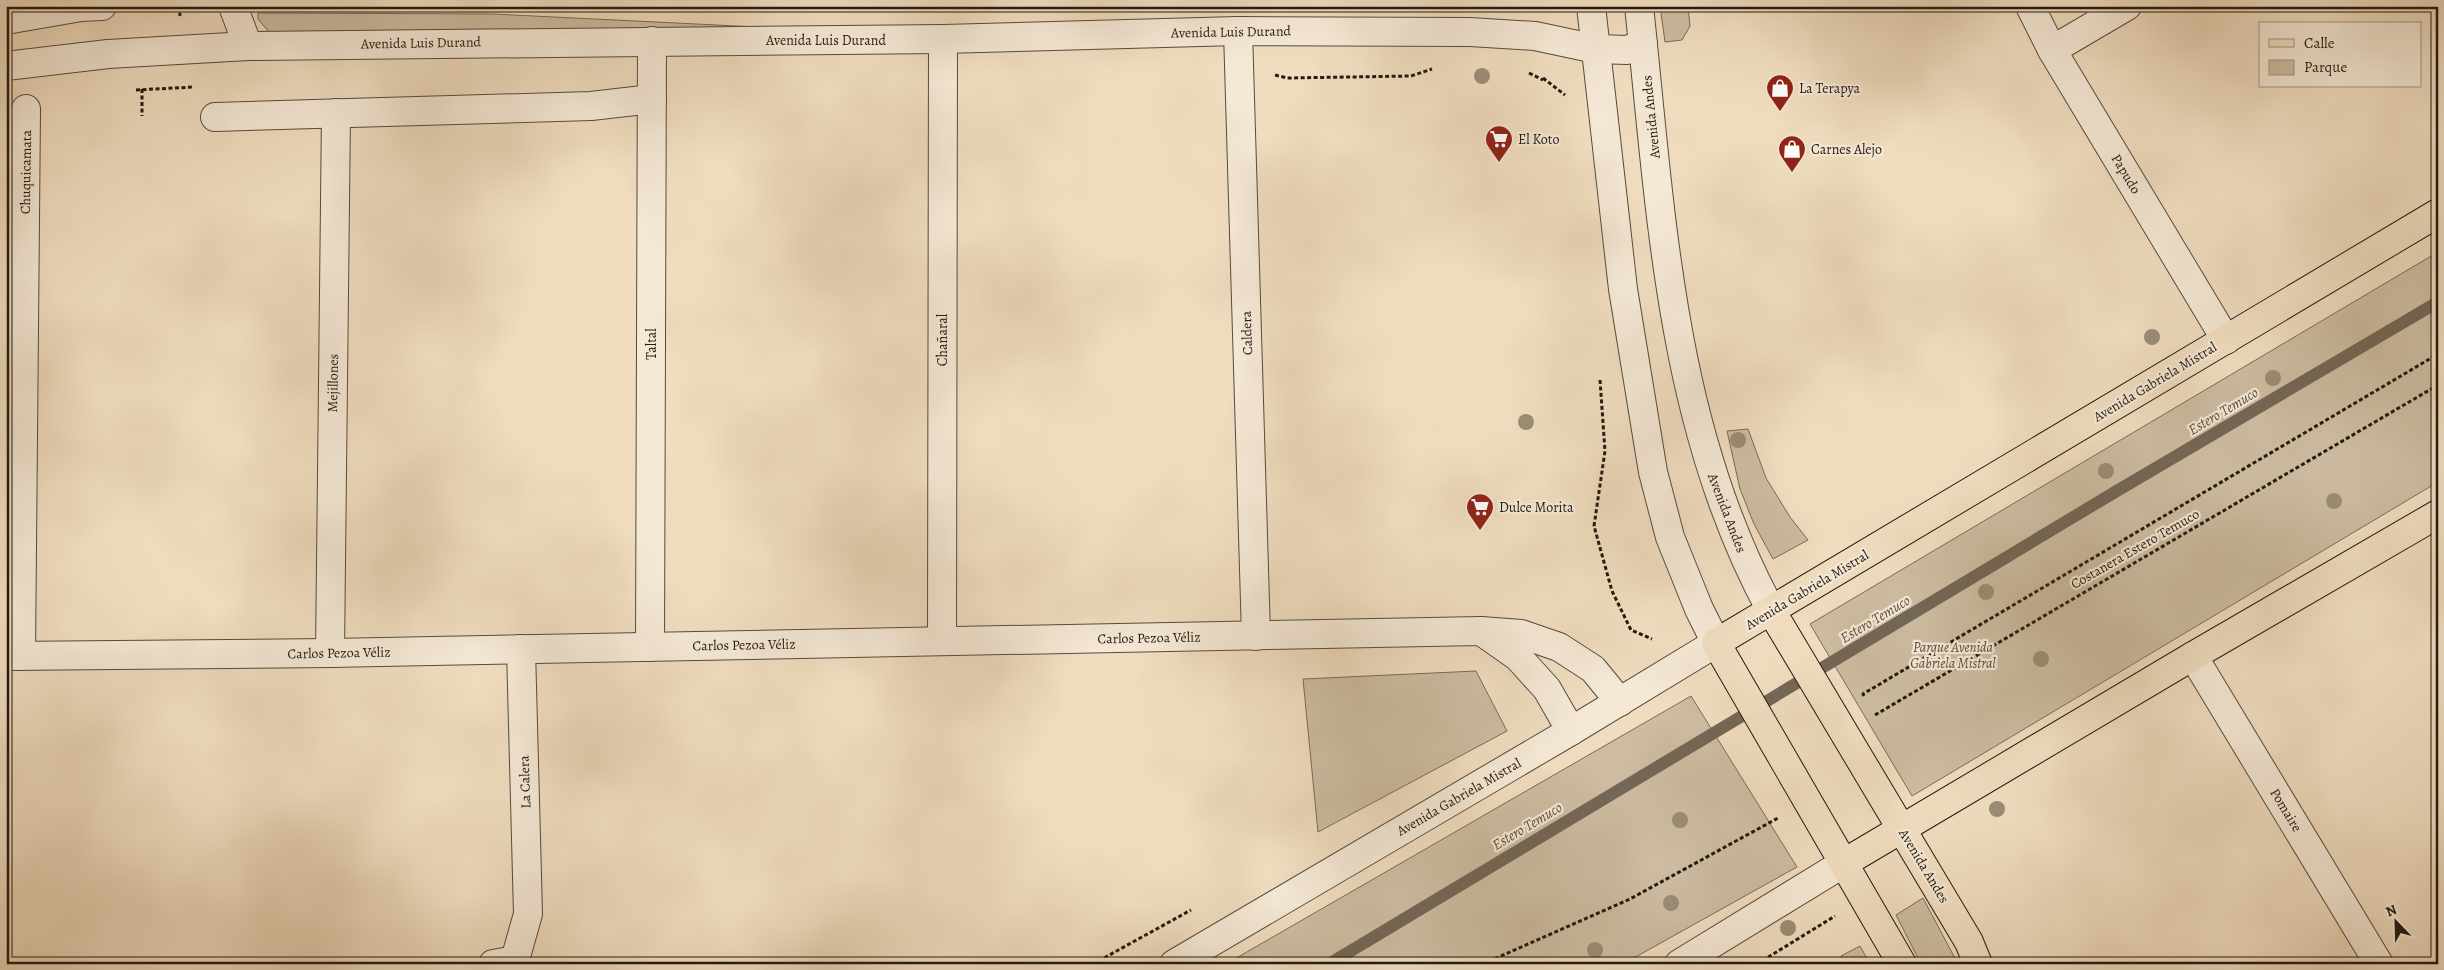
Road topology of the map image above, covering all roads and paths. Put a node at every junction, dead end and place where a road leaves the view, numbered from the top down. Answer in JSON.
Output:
{"nodes":[{"id":1,"x":102,"y":6,"type":"edge"},
{"id":2,"x":233,"y":6,"type":"edge"},
{"id":3,"x":1591,"y":6,"type":"edge"},
{"id":4,"x":2030,"y":6,"type":"edge"},
{"id":5,"x":2127,"y":6,"type":"edge"},
{"id":6,"x":1637,"y":7,"type":"edge"},
{"id":7,"x":6,"y":20,"type":"edge"},
{"id":8,"x":1238,"y":31,"type":"junction"},
{"id":9,"x":1535,"y":36,"type":"junction"},
{"id":10,"x":943,"y":39,"type":"junction"},
{"id":11,"x":652,"y":41,"type":"junction"},
{"id":12,"x":1644,"y":44,"type":"junction"},
{"id":13,"x":248,"y":46,"type":"junction"},
{"id":14,"x":1596,"y":49,"type":"junction"},
{"id":15,"x":2052,"y":50,"type":"junction"},
{"id":16,"x":6,"y":66,"type":"edge"},
{"id":17,"x":1435,"y":68,"type":"dead end"},
{"id":18,"x":1525,"y":71,"type":"dead end"},
{"id":19,"x":1287,"y":78,"type":"dead end"},
{"id":20,"x":1543,"y":80,"type":"junction"},
{"id":21,"x":142,"y":82,"type":"dead end"},
{"id":22,"x":1567,"y":96,"type":"dead end"},
{"id":23,"x":652,"y":99,"type":"junction"},
{"id":24,"x":26,"y":109,"type":"dead end"},
{"id":25,"x":336,"y":113,"type":"junction"},
{"id":26,"x":142,"y":116,"type":"dead end"},
{"id":27,"x":215,"y":117,"type":"dead end"},
{"id":28,"x":2438,"y":213,"type":"edge"},
{"id":29,"x":2226,"y":340,"type":"junction"},
{"id":30,"x":2438,"y":354,"type":"edge"},
{"id":31,"x":1599,"y":371,"type":"dead end"},
{"id":32,"x":2438,"y":384,"type":"edge"},
{"id":33,"x":2438,"y":514,"type":"edge"},
{"id":34,"x":1772,"y":612,"type":"junction"},
{"id":35,"x":1481,"y":631,"type":"junction"},
{"id":36,"x":1256,"y":636,"type":"junction"},
{"id":37,"x":942,"y":641,"type":"junction"},
{"id":38,"x":1716,"y":644,"type":"junction"},
{"id":39,"x":650,"y":647,"type":"junction"},
{"id":40,"x":520,"y":649,"type":"junction"},
{"id":41,"x":330,"y":653,"type":"junction"},
{"id":42,"x":13,"y":656,"type":"edge"},
{"id":43,"x":2193,"y":656,"type":"junction"},
{"id":44,"x":1678,"y":666,"type":"junction"},
{"id":45,"x":1867,"y":701,"type":"dead end"},
{"id":46,"x":1620,"y":702,"type":"junction"},
{"id":47,"x":1872,"y":708,"type":"dead end"},
{"id":48,"x":1876,"y":714,"type":"junction"},
{"id":49,"x":1881,"y":722,"type":"dead end"},
{"id":50,"x":1572,"y":731,"type":"junction"},
{"id":51,"x":1844,"y":733,"type":"junction"},
{"id":52,"x":1808,"y":802,"type":"junction"},
{"id":53,"x":1902,"y":829,"type":"junction"},
{"id":54,"x":1844,"y":863,"type":"junction"},
{"id":55,"x":493,"y":964,"type":"edge"},
{"id":56,"x":1174,"y":964,"type":"edge"},
{"id":57,"x":1483,"y":964,"type":"edge"},
{"id":58,"x":1679,"y":964,"type":"edge"},
{"id":59,"x":1902,"y":964,"type":"edge"},
{"id":60,"x":1978,"y":964,"type":"edge"},
{"id":61,"x":2379,"y":964,"type":"edge"}],
"edges":[{"from":1,"to":7,"type":"street"},
{"from":2,"to":13,"type":"street"},
{"from":3,"to":14,"type":"street"},
{"from":4,"to":15,"type":"street","name":"Papudo"},
{"from":5,"to":15,"type":"street"},
{"from":6,"to":12,"type":"street","name":"Avenida Andes"},
{"from":8,"to":9,"type":"street","name":"Avenida Luis Durand"},
{"from":8,"to":10,"type":"street","name":"Avenida Luis Durand"},
{"from":8,"to":36,"type":"street","name":"Caldera"},
{"from":9,"to":14,"type":"street","name":"Avenida Luis Durand"},
{"from":9,"to":20,"type":"path"},
{"from":10,"to":11,"type":"street","name":"Avenida Luis Durand"},
{"from":10,"to":37,"type":"street","name":"Chañaral"},
{"from":11,"to":13,"type":"street","name":"Avenida Luis Durand"},
{"from":11,"to":23,"type":"street","name":"Taltal"},
{"from":12,"to":14,"type":"street","name":"Avenida Luis Durand"},
{"from":12,"to":34,"type":"street","name":"Avenida Andes"},
{"from":13,"to":16,"type":"street","name":"Avenida Luis Durand"},
{"from":14,"to":38,"type":"street"},
{"from":15,"to":29,"type":"street","name":"Papudo"},
{"from":17,"to":19,"type":"path"},
{"from":18,"to":20,"type":"path"},
{"from":20,"to":22,"type":"path"},
{"from":21,"to":26,"type":"path"},
{"from":23,"to":25,"type":"street"},
{"from":23,"to":39,"type":"street","name":"Taltal"},
{"from":24,"to":42,"type":"street","name":"Chuquicamata"},
{"from":25,"to":27,"type":"street"},
{"from":25,"to":41,"type":"street","name":"Mejillones"},
{"from":28,"to":29,"type":"main road","name":"Avenida Gabriela Mistral"},
{"from":29,"to":34,"type":"main road","name":"Avenida Gabriela Mistral"},
{"from":30,"to":45,"type":"path"},
{"from":31,"to":44,"type":"path"},
{"from":32,"to":48,"type":"path","name":"Costanera Estero Temuco"},
{"from":33,"to":43,"type":"main road"},
{"from":34,"to":38,"type":"main road","name":"Avenida Gabriela Mistral"},
{"from":34,"to":51,"type":"main road","name":"Avenida Andes"},
{"from":35,"to":36,"type":"street","name":"Carlos Pezoa Véliz"},
{"from":35,"to":46,"type":"street","name":"Carlos Pezoa Véliz"},
{"from":35,"to":50,"type":"street"},
{"from":36,"to":37,"type":"street","name":"Carlos Pezoa Véliz"},
{"from":37,"to":39,"type":"street","name":"Carlos Pezoa Véliz"},
{"from":38,"to":44,"type":"street","name":"Avenida Gabriela Mistral"},
{"from":38,"to":52,"type":"main road"},
{"from":39,"to":40,"type":"street","name":"Carlos Pezoa Véliz"},
{"from":40,"to":41,"type":"street","name":"Carlos Pezoa Véliz"},
{"from":40,"to":55,"type":"street","name":"La Calera"},
{"from":41,"to":42,"type":"street","name":"Carlos Pezoa Véliz"},
{"from":43,"to":53,"type":"main road"},
{"from":43,"to":61,"type":"street","name":"Pomaire"},
{"from":44,"to":46,"type":"street","name":"Avenida Gabriela Mistral"},
{"from":46,"to":50,"type":"street","name":"Avenida Gabriela Mistral"},
{"from":47,"to":48,"type":"path"},
{"from":48,"to":49,"type":"path"},
{"from":48,"to":51,"type":"path","name":"Costanera Estero Temuco"},
{"from":50,"to":56,"type":"street","name":"Avenida Gabriela Mistral"},
{"from":51,"to":53,"type":"main road","name":"Avenida Andes"},
{"from":52,"to":54,"type":"main road"},
{"from":52,"to":57,"type":"path"},
{"from":53,"to":54,"type":"main road"},
{"from":53,"to":60,"type":"main road","name":"Avenida Andes"},
{"from":54,"to":58,"type":"street"},
{"from":54,"to":59,"type":"main road"}]}
